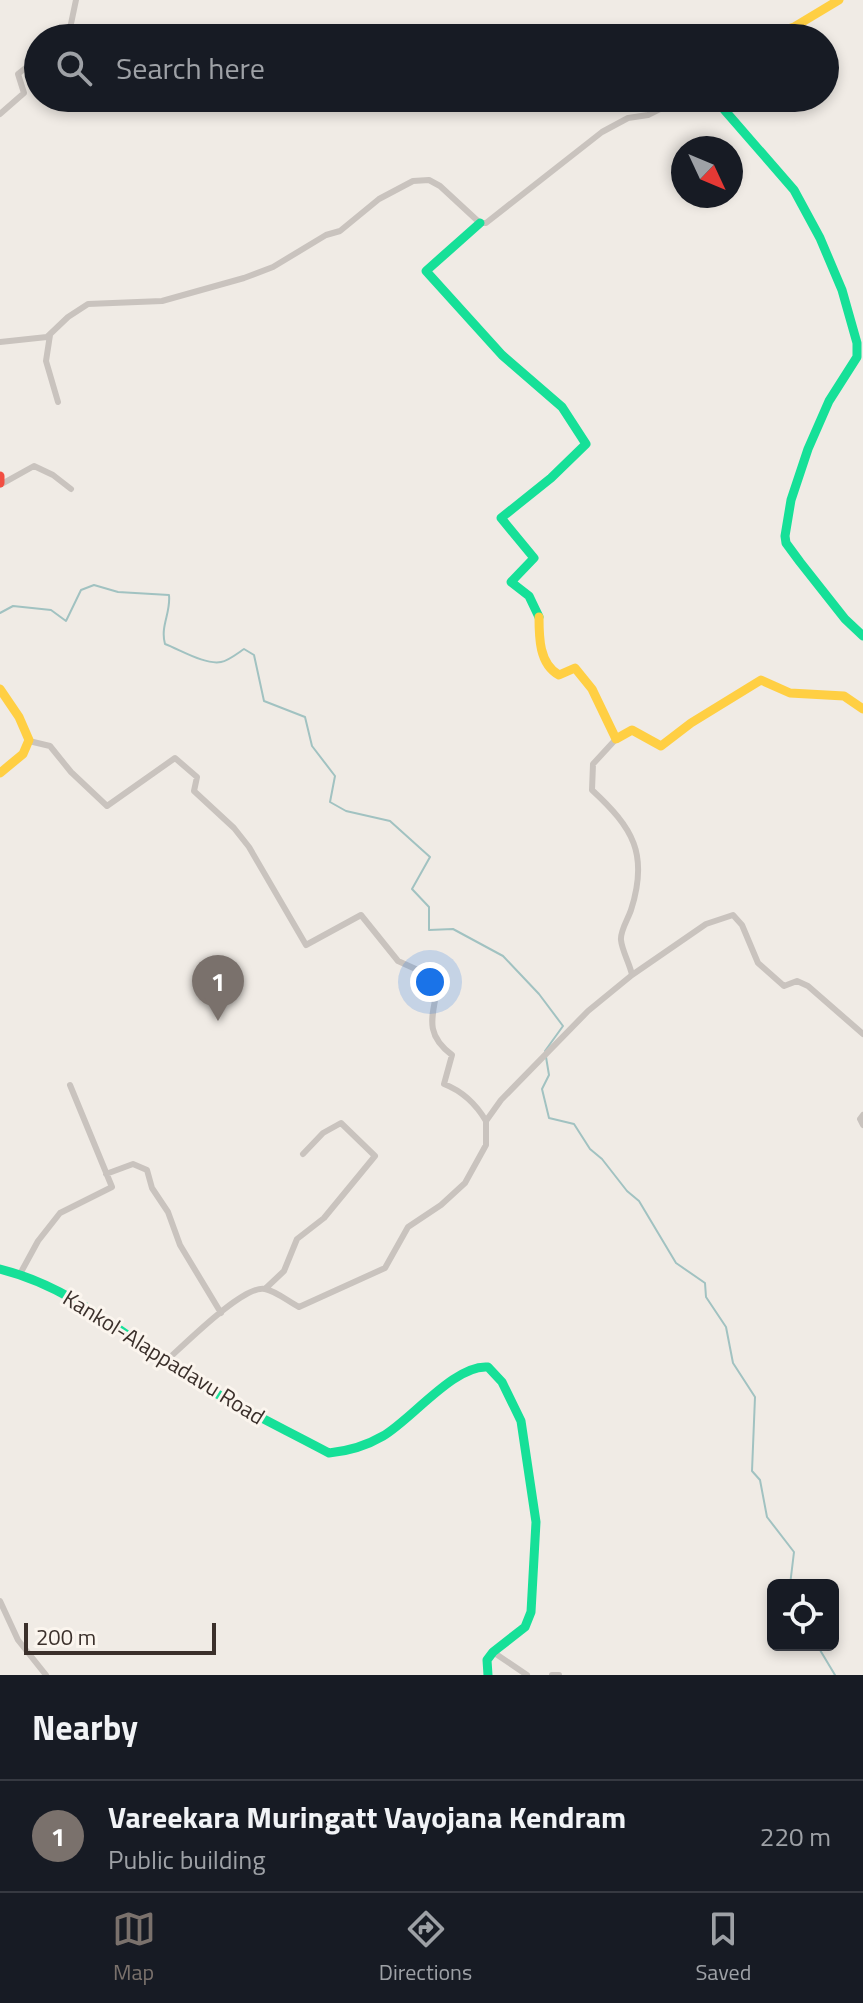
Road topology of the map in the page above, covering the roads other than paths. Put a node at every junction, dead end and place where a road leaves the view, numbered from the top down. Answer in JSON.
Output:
{"nodes":[{"id":1,"x":76,"y":0,"type":"edge"},
{"id":2,"x":839,"y":0,"type":"edge"},
{"id":3,"x":71,"y":24,"type":"edge"},
{"id":4,"x":799,"y":24,"type":"edge"},
{"id":5,"x":24,"y":69,"type":"edge"},
{"id":6,"x":24,"y":93,"type":"edge"},
{"id":7,"x":24,"y":93,"type":"edge"},
{"id":8,"x":654,"y":112,"type":"edge"},
{"id":9,"x":726,"y":112,"type":"edge"},
{"id":10,"x":0,"y":114,"type":"edge"},
{"id":11,"x":480,"y":223,"type":"junction"},
{"id":12,"x":50,"y":335,"type":"junction"},
{"id":13,"x":0,"y":342,"type":"edge"},
{"id":14,"x":58,"y":402,"type":"dead end"},
{"id":15,"x":0,"y":476,"type":"edge"},
{"id":16,"x":0,"y":484,"type":"edge"},
{"id":17,"x":71,"y":489,"type":"dead end"},
{"id":18,"x":863,"y":636,"type":"edge"},
{"id":19,"x":0,"y":689,"type":"edge"},
{"id":20,"x":863,"y":709,"type":"edge"},
{"id":21,"x":616,"y":739,"type":"junction"},
{"id":22,"x":29,"y":741,"type":"junction"},
{"id":23,"x":0,"y":773,"type":"edge"},
{"id":24,"x":632,"y":975,"type":"junction"},
{"id":25,"x":863,"y":1034,"type":"edge"},
{"id":26,"x":70,"y":1085,"type":"dead end"},
{"id":27,"x":863,"y":1115,"type":"edge"},
{"id":28,"x":486,"y":1121,"type":"junction"},
{"id":29,"x":863,"y":1125,"type":"edge"},
{"id":30,"x":303,"y":1154,"type":"dead end"},
{"id":31,"x":106,"y":1174,"type":"junction"},
{"id":32,"x":0,"y":1269,"type":"edge"},
{"id":33,"x":20,"y":1274,"type":"junction"},
{"id":34,"x":265,"y":1289,"type":"junction"},
{"id":35,"x":221,"y":1313,"type":"junction"},
{"id":36,"x":166,"y":1361,"type":"junction"},
{"id":37,"x":0,"y":1601,"type":"edge"},
{"id":38,"x":493,"y":1652,"type":"junction"},
{"id":39,"x":46,"y":1675,"type":"edge"},
{"id":40,"x":488,"y":1675,"type":"edge"},
{"id":41,"x":527,"y":1675,"type":"edge"},
{"id":42,"x":552,"y":1675,"type":"edge"},
{"id":43,"x":559,"y":1675,"type":"edge"}],
"edges":[{"from":1,"to":3,"type":"street"},
{"from":2,"to":4,"type":"main road"},
{"from":5,"to":6,"type":"street"},
{"from":7,"to":10,"type":"street"},
{"from":8,"to":11,"type":"street"},
{"from":9,"to":18,"type":"main road"},
{"from":11,"to":12,"type":"street"},
{"from":11,"to":21,"type":"main road"},
{"from":12,"to":13,"type":"street"},
{"from":12,"to":14,"type":"street"},
{"from":15,"to":16,"type":"main road"},
{"from":16,"to":17,"type":"street"},
{"from":19,"to":22,"type":"main road"},
{"from":20,"to":21,"type":"main road"},
{"from":21,"to":24,"type":"street"},
{"from":22,"to":23,"type":"main road"},
{"from":22,"to":28,"type":"street"},
{"from":24,"to":25,"type":"street"},
{"from":24,"to":28,"type":"street"},
{"from":26,"to":31,"type":"street"},
{"from":27,"to":29,"type":"street"},
{"from":28,"to":34,"type":"street"},
{"from":30,"to":34,"type":"street"},
{"from":31,"to":33,"type":"street"},
{"from":31,"to":35,"type":"street"},
{"from":32,"to":33,"type":"main road","name":"Kankol-Alappadavu Road"},
{"from":33,"to":36,"type":"main road","name":"Kankol-Alappadavu Road"},
{"from":34,"to":35,"type":"street"},
{"from":35,"to":36,"type":"street"},
{"from":36,"to":38,"type":"main road","name":"Kankol-Alappadavu Road"},
{"from":37,"to":39,"type":"street"},
{"from":38,"to":40,"type":"main road"},
{"from":38,"to":41,"type":"street"},
{"from":42,"to":43,"type":"street"}]}
